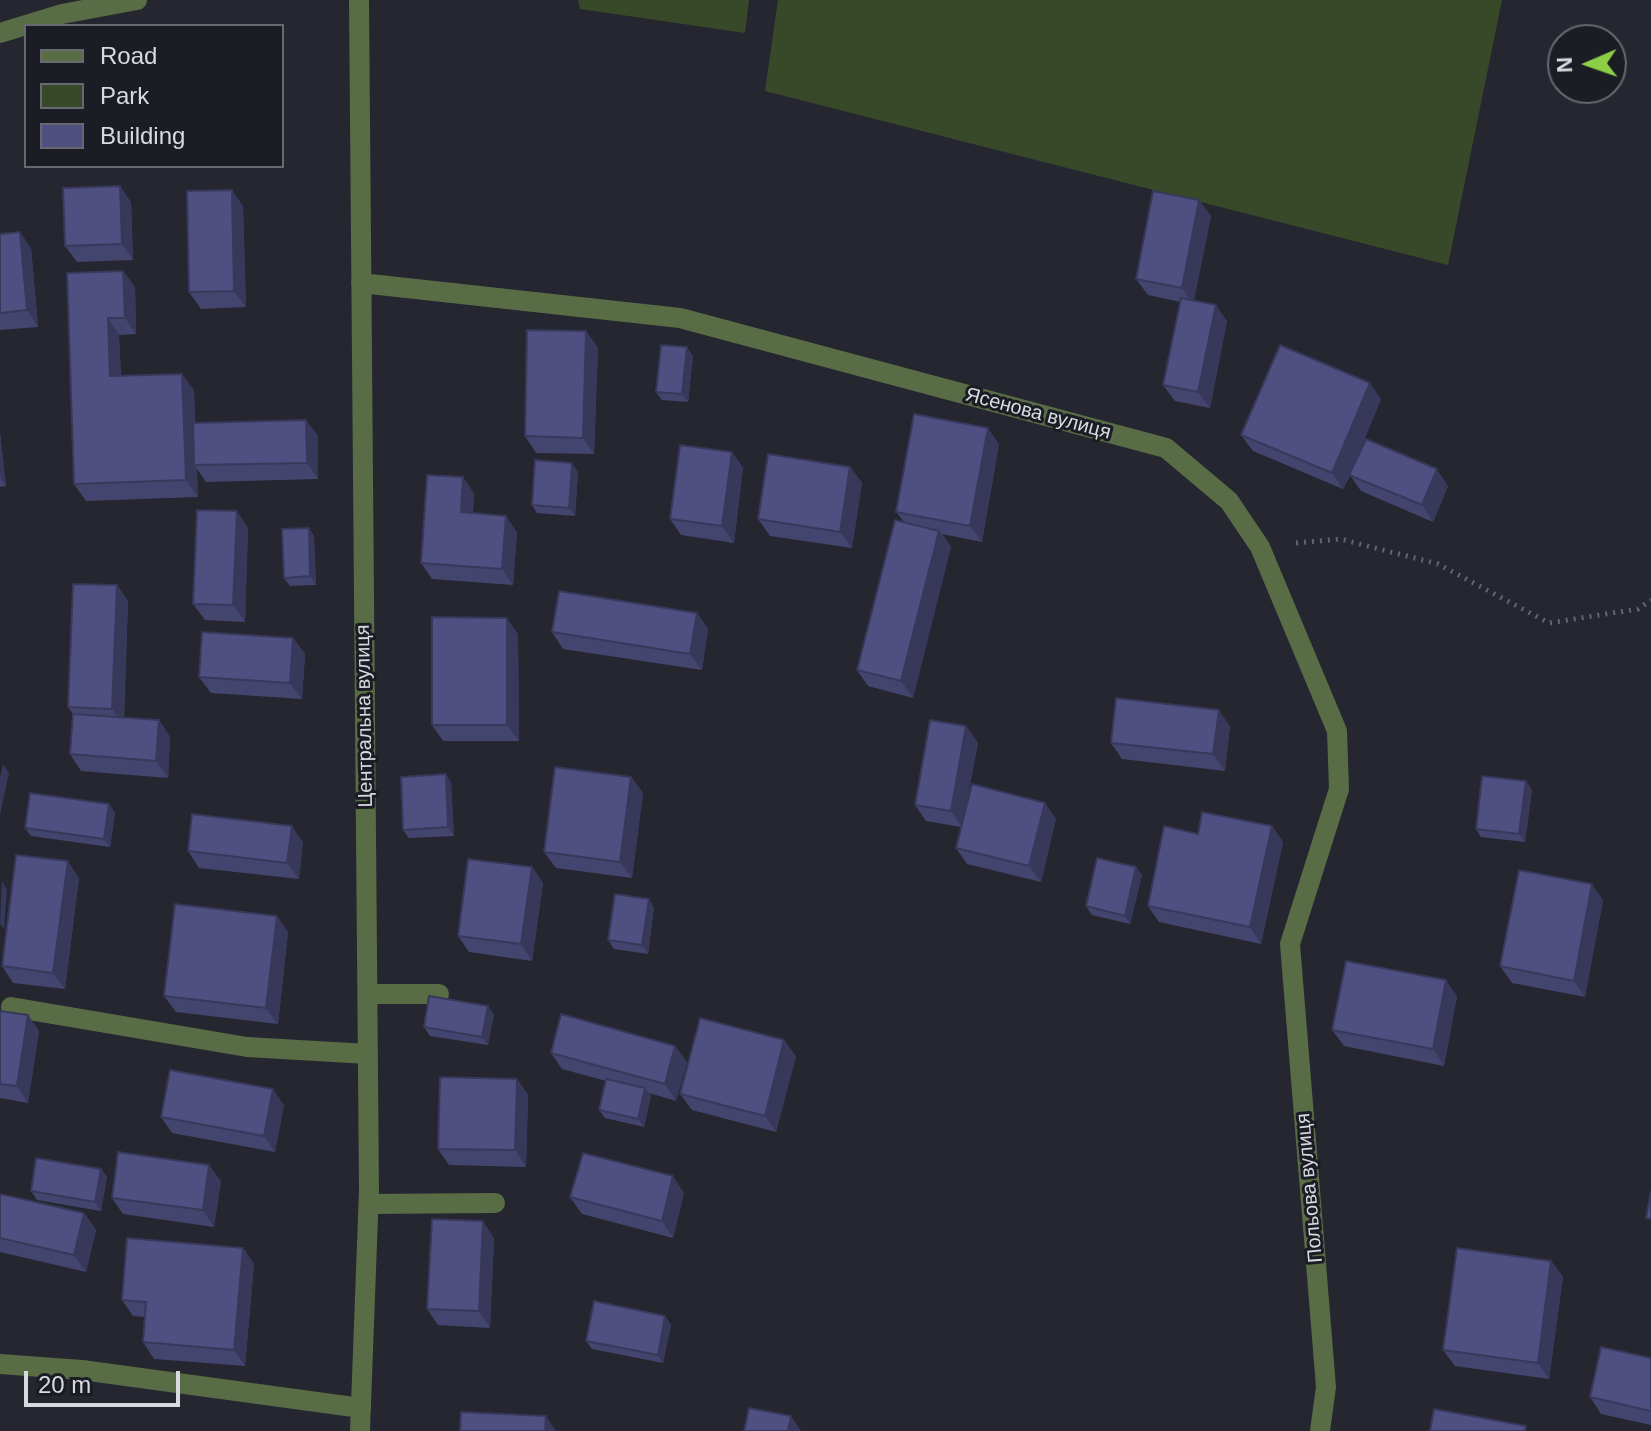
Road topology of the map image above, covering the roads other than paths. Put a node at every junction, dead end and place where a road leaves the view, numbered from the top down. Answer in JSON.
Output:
{"nodes":[{"id":1,"x":137,"y":0,"type":"edge"},
{"id":2,"x":359,"y":0,"type":"edge"},
{"id":3,"x":29,"y":24,"type":"edge"},
{"id":4,"x":24,"y":26,"type":"edge"},
{"id":5,"x":0,"y":33,"type":"edge"},
{"id":6,"x":361,"y":283,"type":"junction"},
{"id":7,"x":1290,"y":944,"type":"joint"},
{"id":8,"x":368,"y":994,"type":"junction"},
{"id":9,"x":439,"y":994,"type":"edge"},
{"id":10,"x":11,"y":1007,"type":"dead end"},
{"id":11,"x":368,"y":1054,"type":"junction"},
{"id":12,"x":495,"y":1203,"type":"dead end"},
{"id":13,"x":369,"y":1204,"type":"junction"},
{"id":14,"x":0,"y":1364,"type":"edge"},
{"id":15,"x":361,"y":1408,"type":"junction"},
{"id":16,"x":360,"y":1431,"type":"edge"},
{"id":17,"x":1320,"y":1431,"type":"edge"}],
"edges":[{"from":1,"to":3,"type":"street"},
{"from":2,"to":6,"type":"street","name":"Центральна вулиця"},
{"from":4,"to":5,"type":"street"},
{"from":6,"to":7,"type":"street","name":"Ясенова вулиця"},
{"from":6,"to":8,"type":"street","name":"Центральна вулиця"},
{"from":7,"to":17,"type":"street","name":"Польова вулиця"},
{"from":8,"to":9,"type":"street"},
{"from":8,"to":11,"type":"street","name":"Центральна вулиця"},
{"from":10,"to":11,"type":"street"},
{"from":11,"to":13,"type":"street","name":"Центральна вулиця"},
{"from":12,"to":13,"type":"street"},
{"from":13,"to":15,"type":"street","name":"Центральна вулиця"},
{"from":14,"to":15,"type":"street"},
{"from":15,"to":16,"type":"street","name":"Центральна вулиця"}]}
